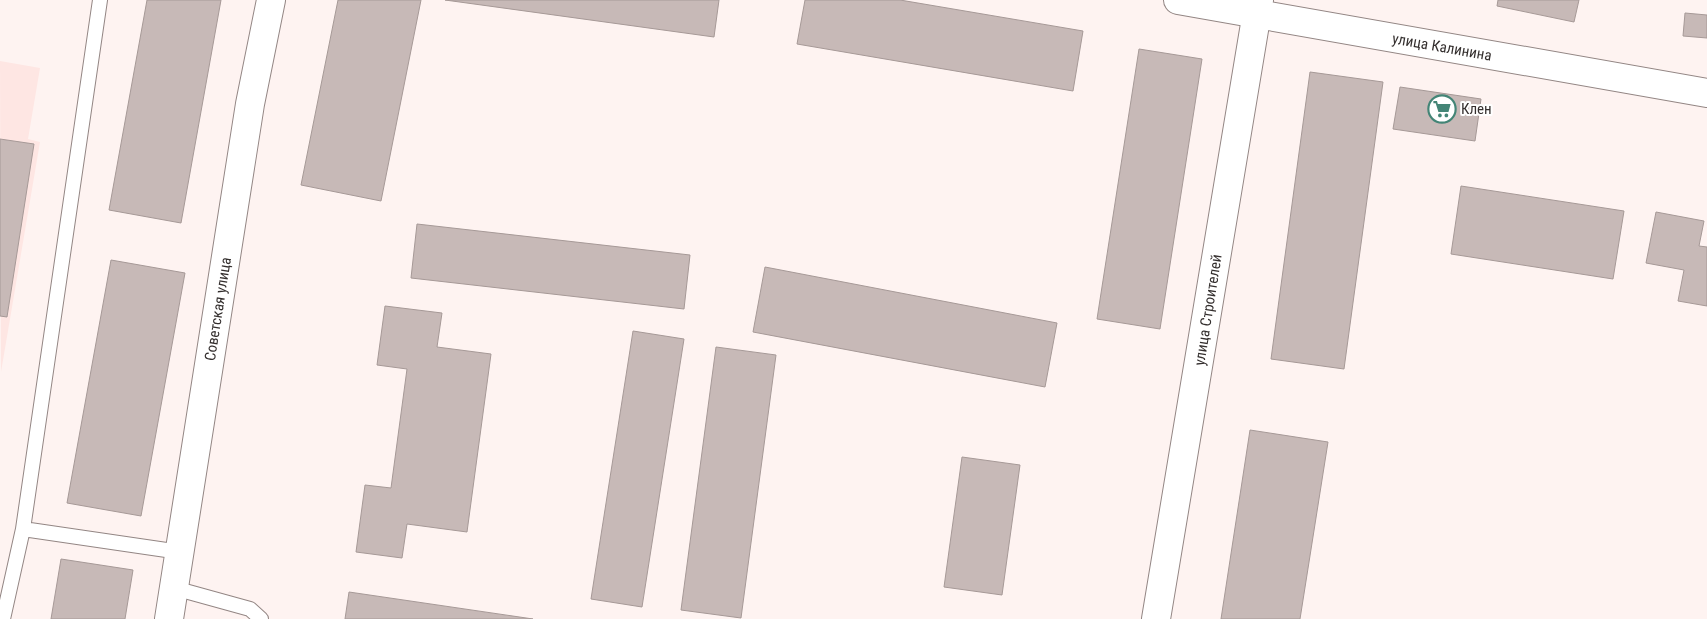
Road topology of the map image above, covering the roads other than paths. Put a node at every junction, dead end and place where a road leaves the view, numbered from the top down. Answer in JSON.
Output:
{"nodes":[{"id":1,"x":100,"y":0,"type":"edge"},
{"id":2,"x":271,"y":0,"type":"edge"},
{"id":3,"x":1178,"y":0,"type":"edge"},
{"id":4,"x":1258,"y":7,"type":"edge"},
{"id":5,"x":1707,"y":93,"type":"edge"},
{"id":6,"x":23,"y":529,"type":"junction"},
{"id":7,"x":180,"y":552,"type":"junction"},
{"id":8,"x":174,"y":588,"type":"junction"},
{"id":9,"x":3,"y":619,"type":"edge"},
{"id":10,"x":169,"y":619,"type":"edge"},
{"id":11,"x":261,"y":619,"type":"edge"},
{"id":12,"x":1156,"y":619,"type":"edge"}],
"edges":[{"from":1,"to":6,"type":"lane"},
{"from":2,"to":7,"type":"street","name":"Советская улица"},
{"from":3,"to":4,"type":"street","name":"улица Калинина"},
{"from":4,"to":5,"type":"street","name":"улица Калинина"},
{"from":4,"to":12,"type":"street","name":"улица Строителей"},
{"from":6,"to":7,"type":"lane"},
{"from":6,"to":9,"type":"lane"},
{"from":7,"to":8,"type":"street","name":"Советская улица"},
{"from":8,"to":10,"type":"street","name":"Советская улица"},
{"from":8,"to":11,"type":"lane"}]}
